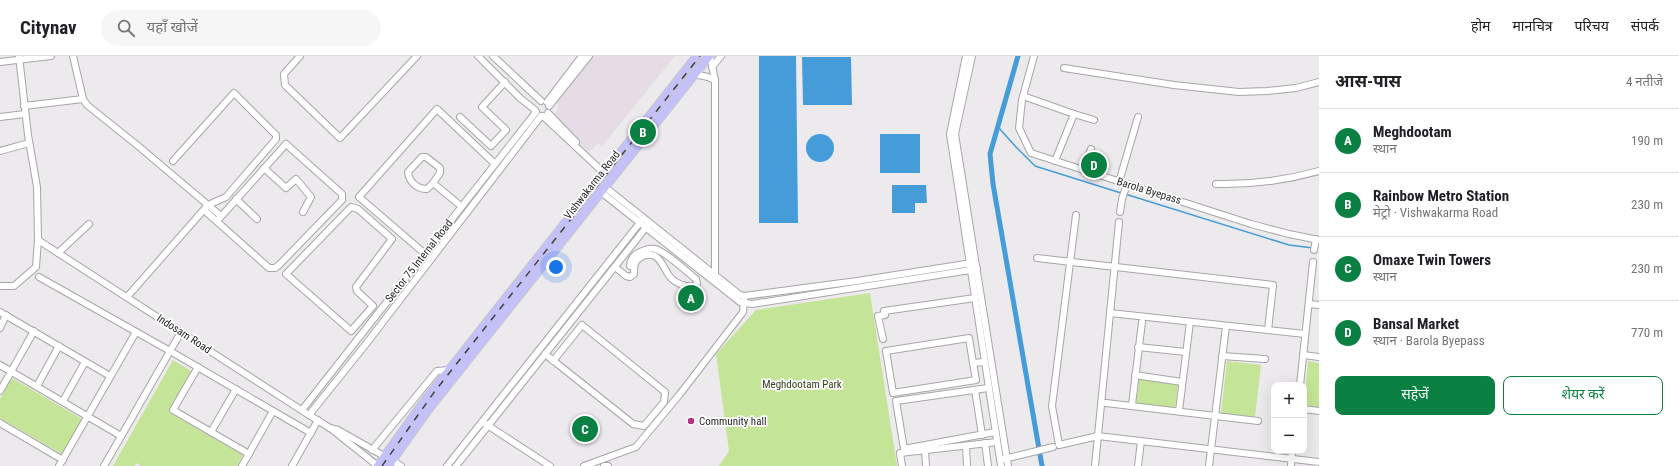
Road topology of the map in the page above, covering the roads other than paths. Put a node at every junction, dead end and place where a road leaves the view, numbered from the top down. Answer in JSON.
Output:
{"nodes":[{"id":1,"x":51,"y":56,"type":"edge"},
{"id":2,"x":73,"y":56,"type":"edge"},
{"id":3,"x":300,"y":56,"type":"edge"},
{"id":4,"x":418,"y":56,"type":"edge"},
{"id":5,"x":478,"y":56,"type":"edge"},
{"id":6,"x":493,"y":56,"type":"edge"},
{"id":7,"x":582,"y":56,"type":"edge"},
{"id":8,"x":589,"y":56,"type":"edge"},
{"id":9,"x":696,"y":56,"type":"edge"},
{"id":10,"x":709,"y":56,"type":"edge"},
{"id":11,"x":721,"y":56,"type":"edge"},
{"id":12,"x":966,"y":56,"type":"edge"},
{"id":13,"x":972,"y":56,"type":"edge"},
{"id":14,"x":1034,"y":56,"type":"edge"},
{"id":15,"x":19,"y":58,"type":"edge"},
{"id":16,"x":0,"y":62,"type":"edge"},
{"id":17,"x":712,"y":67,"type":"junction"},
{"id":18,"x":1064,"y":68,"type":"dead end"},
{"id":19,"x":694,"y":74,"type":"junction"},
{"id":20,"x":715,"y":80,"type":"junction"},
{"id":21,"x":505,"y":82,"type":"junction"},
{"id":22,"x":1319,"y":82,"type":"edge"},
{"id":23,"x":1023,"y":96,"type":"junction"},
{"id":24,"x":83,"y":99,"type":"junction"},
{"id":25,"x":546,"y":103,"type":"junction"},
{"id":26,"x":24,"y":106,"type":"junction"},
{"id":27,"x":535,"y":111,"type":"junction"},
{"id":28,"x":25,"y":114,"type":"junction"},
{"id":29,"x":1074,"y":114,"type":"junction"},
{"id":30,"x":544,"y":115,"type":"junction"},
{"id":31,"x":0,"y":117,"type":"edge"},
{"id":32,"x":460,"y":117,"type":"dead end"},
{"id":33,"x":1138,"y":117,"type":"dead end"},
{"id":34,"x":1094,"y":120,"type":"dead end"},
{"id":35,"x":506,"y":130,"type":"junction"},
{"id":36,"x":516,"y":137,"type":"junction"},
{"id":37,"x":29,"y":142,"type":"junction"},
{"id":38,"x":1091,"y":149,"type":"dead end"},
{"id":39,"x":0,"y":151,"type":"edge"},
{"id":40,"x":173,"y":160,"type":"dead end"},
{"id":41,"x":1055,"y":161,"type":"junction"},
{"id":42,"x":495,"y":164,"type":"junction"},
{"id":43,"x":264,"y":168,"type":"junction"},
{"id":44,"x":1083,"y":170,"type":"junction"},
{"id":45,"x":1319,"y":171,"type":"edge"},
{"id":46,"x":605,"y":172,"type":"junction"},
{"id":47,"x":1119,"y":182,"type":"junction"},
{"id":48,"x":433,"y":184,"type":"junction"},
{"id":49,"x":1216,"y":184,"type":"dead end"},
{"id":50,"x":1126,"y":186,"type":"junction"},
{"id":51,"x":603,"y":189,"type":"junction"},
{"id":52,"x":236,"y":199,"type":"junction"},
{"id":53,"x":461,"y":206,"type":"junction"},
{"id":54,"x":206,"y":208,"type":"junction"},
{"id":55,"x":303,"y":212,"type":"dead end"},
{"id":56,"x":1120,"y":212,"type":"dead end"},
{"id":57,"x":1076,"y":215,"type":"dead end"},
{"id":58,"x":219,"y":218,"type":"junction"},
{"id":59,"x":257,"y":219,"type":"dead end"},
{"id":60,"x":642,"y":220,"type":"junction"},
{"id":61,"x":1119,"y":222,"type":"dead end"},
{"id":62,"x":89,"y":224,"type":"dead end"},
{"id":63,"x":648,"y":225,"type":"junction"},
{"id":64,"x":1318,"y":239,"type":"edge"},
{"id":65,"x":38,"y":240,"type":"junction"},
{"id":66,"x":1314,"y":250,"type":"dead end"},
{"id":67,"x":58,"y":253,"type":"junction"},
{"id":68,"x":424,"y":253,"type":"junction"},
{"id":69,"x":1037,"y":258,"type":"dead end"},
{"id":70,"x":620,"y":260,"type":"junction"},
{"id":71,"x":674,"y":261,"type":"junction"},
{"id":72,"x":972,"y":262,"type":"junction"},
{"id":73,"x":1071,"y":262,"type":"junction"},
{"id":74,"x":1313,"y":262,"type":"dead end"},
{"id":75,"x":615,"y":267,"type":"junction"},
{"id":76,"x":630,"y":267,"type":"junction"},
{"id":77,"x":1115,"y":267,"type":"junction"},
{"id":78,"x":666,"y":269,"type":"junction"},
{"id":79,"x":974,"y":270,"type":"junction"},
{"id":80,"x":624,"y":274,"type":"junction"},
{"id":81,"x":715,"y":274,"type":"junction"},
{"id":82,"x":39,"y":277,"type":"dead end"},
{"id":83,"x":516,"y":285,"type":"junction"},
{"id":84,"x":0,"y":286,"type":"edge"},
{"id":85,"x":523,"y":290,"type":"junction"},
{"id":86,"x":744,"y":296,"type":"junction"},
{"id":87,"x":127,"y":297,"type":"junction"},
{"id":88,"x":975,"y":298,"type":"junction"},
{"id":89,"x":504,"y":300,"type":"junction"},
{"id":90,"x":512,"y":304,"type":"junction"},
{"id":91,"x":745,"y":304,"type":"junction"},
{"id":92,"x":1309,"y":304,"type":"junction"},
{"id":93,"x":1319,"y":305,"type":"edge"},
{"id":94,"x":373,"y":306,"type":"junction"},
{"id":95,"x":573,"y":307,"type":"junction"},
{"id":96,"x":380,"y":311,"type":"junction"},
{"id":97,"x":0,"y":312,"type":"edge"},
{"id":98,"x":579,"y":312,"type":"junction"},
{"id":99,"x":1110,"y":313,"type":"junction"},
{"id":100,"x":6,"y":316,"type":"junction"},
{"id":101,"x":1142,"y":322,"type":"dead end"},
{"id":102,"x":1190,"y":322,"type":"junction"},
{"id":103,"x":1226,"y":326,"type":"junction"},
{"id":104,"x":0,"y":328,"type":"edge"},
{"id":105,"x":1268,"y":330,"type":"junction"},
{"id":106,"x":34,"y":332,"type":"junction"},
{"id":107,"x":136,"y":332,"type":"junction"},
{"id":108,"x":182,"y":332,"type":"junction"},
{"id":109,"x":1306,"y":334,"type":"junction"},
{"id":110,"x":883,"y":339,"type":"dead end"},
{"id":111,"x":59,"y":346,"type":"junction"},
{"id":112,"x":1138,"y":347,"type":"junction"},
{"id":113,"x":170,"y":351,"type":"junction"},
{"id":114,"x":983,"y":352,"type":"junction"},
{"id":115,"x":1186,"y":352,"type":"junction"},
{"id":116,"x":545,"y":354,"type":"junction"},
{"id":117,"x":972,"y":354,"type":"junction"},
{"id":118,"x":1303,"y":355,"type":"junction"},
{"id":119,"x":1222,"y":356,"type":"junction"},
{"id":120,"x":1319,"y":357,"type":"edge"},
{"id":121,"x":1265,"y":359,"type":"dead end"},
{"id":122,"x":553,"y":361,"type":"junction"},
{"id":123,"x":85,"y":362,"type":"junction"},
{"id":124,"x":984,"y":362,"type":"junction"},
{"id":125,"x":973,"y":363,"type":"junction"},
{"id":126,"x":0,"y":364,"type":"edge"},
{"id":127,"x":198,"y":367,"type":"junction"},
{"id":128,"x":449,"y":370,"type":"junction"},
{"id":129,"x":11,"y":371,"type":"junction"},
{"id":130,"x":1136,"y":375,"type":"junction"},
{"id":131,"x":110,"y":376,"type":"junction"},
{"id":132,"x":1182,"y":382,"type":"junction"},
{"id":133,"x":1300,"y":382,"type":"edge"},
{"id":134,"x":37,"y":386,"type":"junction"},
{"id":135,"x":988,"y":388,"type":"junction"},
{"id":136,"x":236,"y":389,"type":"junction"},
{"id":137,"x":975,"y":390,"type":"junction"},
{"id":138,"x":0,"y":391,"type":"edge"},
{"id":139,"x":62,"y":401,"type":"junction"},
{"id":140,"x":1106,"y":403,"type":"dead end"},
{"id":141,"x":1132,"y":405,"type":"junction"},
{"id":142,"x":1307,"y":409,"type":"edge"},
{"id":143,"x":302,"y":410,"type":"junction"},
{"id":144,"x":273,"y":411,"type":"junction"},
{"id":145,"x":1179,"y":411,"type":"junction"},
{"id":146,"x":1319,"y":411,"type":"edge"},
{"id":147,"x":309,"y":415,"type":"junction"},
{"id":148,"x":88,"y":416,"type":"junction"},
{"id":149,"x":1215,"y":416,"type":"junction"},
{"id":150,"x":318,"y":420,"type":"junction"},
{"id":151,"x":1258,"y":421,"type":"dead end"},
{"id":152,"x":0,"y":423,"type":"edge"},
{"id":153,"x":485,"y":424,"type":"junction"},
{"id":154,"x":330,"y":428,"type":"junction"},
{"id":155,"x":211,"y":432,"type":"junction"},
{"id":156,"x":995,"y":432,"type":"junction"},
{"id":157,"x":311,"y":433,"type":"junction"},
{"id":158,"x":982,"y":435,"type":"junction"},
{"id":159,"x":121,"y":436,"type":"junction"},
{"id":160,"x":1098,"y":436,"type":"junction"},
{"id":161,"x":997,"y":442,"type":"junction"},
{"id":162,"x":1141,"y":442,"type":"junction"},
{"id":163,"x":985,"y":443,"type":"junction"},
{"id":164,"x":966,"y":446,"type":"junction"},
{"id":165,"x":1053,"y":447,"type":"dead end"},
{"id":166,"x":372,"y":450,"type":"junction"},
{"id":167,"x":925,"y":450,"type":"junction"},
{"id":168,"x":1211,"y":450,"type":"junction"},
{"id":169,"x":249,"y":454,"type":"junction"},
{"id":170,"x":1292,"y":454,"type":"edge"},
{"id":171,"x":384,"y":456,"type":"junction"},
{"id":172,"x":1007,"y":458,"type":"junction"},
{"id":173,"x":1291,"y":459,"type":"junction"},
{"id":174,"x":63,"y":460,"type":"junction"},
{"id":175,"x":1319,"y":462,"type":"edge"},
{"id":176,"x":1000,"y":463,"type":"edge"},
{"id":177,"x":390,"y":464,"type":"edge"},
{"id":178,"x":59,"y":466,"type":"edge"},
{"id":179,"x":104,"y":466,"type":"edge"},
{"id":180,"x":242,"y":466,"type":"edge"},
{"id":181,"x":292,"y":466,"type":"edge"},
{"id":182,"x":378,"y":466,"type":"edge"},
{"id":183,"x":401,"y":466,"type":"edge"},
{"id":184,"x":447,"y":466,"type":"edge"},
{"id":185,"x":456,"y":466,"type":"edge"},
{"id":186,"x":550,"y":466,"type":"edge"},
{"id":187,"x":584,"y":466,"type":"edge"},
{"id":188,"x":604,"y":466,"type":"edge"},
{"id":189,"x":608,"y":466,"type":"edge"},
{"id":190,"x":902,"y":466,"type":"edge"},
{"id":191,"x":926,"y":466,"type":"edge"},
{"id":192,"x":967,"y":466,"type":"edge"},
{"id":193,"x":988,"y":466,"type":"edge"},
{"id":194,"x":1008,"y":466,"type":"edge"},
{"id":195,"x":1095,"y":466,"type":"edge"},
{"id":196,"x":1138,"y":466,"type":"edge"},
{"id":197,"x":1209,"y":466,"type":"edge"},
{"id":198,"x":1291,"y":466,"type":"edge"}],
"edges":[{"from":1,"to":15,"type":"street"},
{"from":2,"to":24,"type":"street"},
{"from":3,"to":4,"type":"street"},
{"from":5,"to":21,"type":"street"},
{"from":6,"to":25,"type":"street"},
{"from":7,"to":25,"type":"street"},
{"from":8,"to":25,"type":"street"},
{"from":9,"to":46,"type":"main road","name":"Vishwakarma Road"},
{"from":10,"to":17,"type":"street"},
{"from":10,"to":19,"type":"main road","name":"Vishwakarma Road"},
{"from":11,"to":17,"type":"street"},
{"from":12,"to":72,"type":"street"},
{"from":13,"to":72,"type":"street"},
{"from":14,"to":23,"type":"street","name":"Barola Byepass"},
{"from":15,"to":16,"type":"street"},
{"from":15,"to":26,"type":"street"},
{"from":17,"to":20,"type":"street"},
{"from":18,"to":22,"type":"street"},
{"from":19,"to":20,"type":"street"},
{"from":19,"to":51,"type":"main road","name":"Vishwakarma Road"},
{"from":20,"to":81,"type":"street"},
{"from":21,"to":27,"type":"street"},
{"from":21,"to":35,"type":"street"},
{"from":23,"to":29,"type":"street"},
{"from":23,"to":41,"type":"street","name":"Barola Byepass"},
{"from":24,"to":26,"type":"street"},
{"from":24,"to":54,"type":"street"},
{"from":25,"to":27,"type":"street","name":"Sector 75 Internal Road"},
{"from":25,"to":30,"type":"street"},
{"from":26,"to":28,"type":"street"},
{"from":27,"to":30,"type":"street"},
{"from":27,"to":36,"type":"street","name":"Sector 75 Internal Road"},
{"from":28,"to":31,"type":"street"},
{"from":28,"to":37,"type":"street"},
{"from":29,"to":34,"type":"street"},
{"from":29,"to":41,"type":"street"},
{"from":30,"to":46,"type":"street"},
{"from":30,"to":147,"type":"street","name":"Sector 75 Internal Road"},
{"from":32,"to":35,"type":"street"},
{"from":33,"to":47,"type":"street"},
{"from":35,"to":36,"type":"street"},
{"from":36,"to":42,"type":"street","name":"Sector 75 Internal Road"},
{"from":37,"to":39,"type":"street"},
{"from":37,"to":65,"type":"street"},
{"from":38,"to":44,"type":"street"},
{"from":40,"to":54,"type":"street"},
{"from":41,"to":44,"type":"street","name":"Barola Byepass"},
{"from":42,"to":53,"type":"street","name":"Sector 75 Internal Road"},
{"from":42,"to":68,"type":"street"},
{"from":43,"to":52,"type":"street"},
{"from":43,"to":55,"type":"street"},
{"from":43,"to":58,"type":"street"},
{"from":44,"to":47,"type":"street","name":"Barola Byepass"},
{"from":45,"to":49,"type":"street"},
{"from":46,"to":83,"type":"main road","name":"Vishwakarma Road"},
{"from":47,"to":50,"type":"street","name":"Barola Byepass"},
{"from":48,"to":48,"type":"street"},
{"from":48,"to":53,"type":"street"},
{"from":50,"to":56,"type":"street"},
{"from":50,"to":64,"type":"street","name":"Barola Byepass"},
{"from":51,"to":60,"type":"street"},
{"from":51,"to":85,"type":"main road","name":"Vishwakarma Road"},
{"from":52,"to":58,"type":"street"},
{"from":52,"to":59,"type":"street"},
{"from":53,"to":68,"type":"street","name":"Sector 75 Internal Road"},
{"from":54,"to":58,"type":"street"},
{"from":54,"to":87,"type":"street"},
{"from":57,"to":73,"type":"street"},
{"from":60,"to":63,"type":"street"},
{"from":60,"to":95,"type":"street"},
{"from":61,"to":77,"type":"street"},
{"from":62,"to":67,"type":"street"},
{"from":63,"to":70,"type":"street"},
{"from":63,"to":81,"type":"street"},
{"from":63,"to":91,"type":"street"},
{"from":64,"to":66,"type":"street"},
{"from":65,"to":67,"type":"street","name":"Indosam Road"},
{"from":65,"to":84,"type":"street"},
{"from":67,"to":87,"type":"street","name":"Indosam Road"},
{"from":68,"to":96,"type":"street","name":"Sector 75 Internal Road"},
{"from":69,"to":73,"type":"street"},
{"from":70,"to":75,"type":"street"},
{"from":70,"to":76,"type":"street"},
{"from":71,"to":76,"type":"street"},
{"from":71,"to":78,"type":"street"},
{"from":71,"to":78,"type":"street"},
{"from":72,"to":79,"type":"street"},
{"from":72,"to":86,"type":"street"},
{"from":73,"to":77,"type":"street"},
{"from":73,"to":160,"type":"street"},
{"from":74,"to":92,"type":"street"},
{"from":75,"to":80,"type":"street"},
{"from":75,"to":98,"type":"street"},
{"from":76,"to":78,"type":"street"},
{"from":76,"to":80,"type":"street"},
{"from":76,"to":80,"type":"street"},
{"from":77,"to":99,"type":"street"},
{"from":77,"to":105,"type":"street"},
{"from":79,"to":88,"type":"street"},
{"from":79,"to":91,"type":"street"},
{"from":79,"to":172,"type":"street"},
{"from":81,"to":86,"type":"street"},
{"from":82,"to":107,"type":"street"},
{"from":83,"to":85,"type":"main road"},
{"from":83,"to":89,"type":"main road","name":"Vishwakarma Road"},
{"from":85,"to":90,"type":"main road","name":"Vishwakarma Road"},
{"from":86,"to":91,"type":"street"},
{"from":87,"to":108,"type":"street","name":"Indosam Road"},
{"from":88,"to":110,"type":"street"},
{"from":88,"to":114,"type":"street"},
{"from":89,"to":90,"type":"main road"},
{"from":89,"to":128,"type":"main road","name":"Vishwakarma Road"},
{"from":90,"to":177,"type":"main road","name":"Vishwakarma Road"},
{"from":91,"to":187,"type":"street"},
{"from":92,"to":93,"type":"street"},
{"from":92,"to":109,"type":"street"},
{"from":94,"to":94,"type":"street"},
{"from":94,"to":96,"type":"street"},
{"from":95,"to":98,"type":"street"},
{"from":95,"to":153,"type":"street"},
{"from":96,"to":143,"type":"street","name":"Sector 75 Internal Road"},
{"from":97,"to":100,"type":"street"},
{"from":98,"to":116,"type":"street"},
{"from":99,"to":102,"type":"street"},
{"from":99,"to":160,"type":"street"},
{"from":100,"to":104,"type":"street"},
{"from":100,"to":106,"type":"street"},
{"from":101,"to":112,"type":"street"},
{"from":102,"to":103,"type":"street"},
{"from":102,"to":115,"type":"street"},
{"from":103,"to":105,"type":"street"},
{"from":103,"to":119,"type":"street"},
{"from":105,"to":109,"type":"street"},
{"from":106,"to":111,"type":"street"},
{"from":106,"to":129,"type":"street"},
{"from":107,"to":113,"type":"street"},
{"from":107,"to":131,"type":"street"},
{"from":108,"to":113,"type":"street"},
{"from":108,"to":143,"type":"street","name":"Indosam Road"},
{"from":109,"to":118,"type":"street"},
{"from":111,"to":123,"type":"street"},
{"from":111,"to":134,"type":"street"},
{"from":112,"to":115,"type":"street"},
{"from":112,"to":130,"type":"street"},
{"from":113,"to":127,"type":"street"},
{"from":113,"to":159,"type":"street"},
{"from":114,"to":117,"type":"street"},
{"from":114,"to":124,"type":"street"},
{"from":115,"to":132,"type":"street"},
{"from":116,"to":122,"type":"street"},
{"from":116,"to":153,"type":"street"},
{"from":117,"to":125,"type":"street"},
{"from":117,"to":125,"type":"street"},
{"from":118,"to":120,"type":"street"},
{"from":118,"to":133,"type":"street"},
{"from":119,"to":121,"type":"street"},
{"from":119,"to":149,"type":"street"},
{"from":122,"to":122,"type":"street"},
{"from":123,"to":131,"type":"street"},
{"from":123,"to":139,"type":"street"},
{"from":124,"to":125,"type":"street"},
{"from":124,"to":135,"type":"street"},
{"from":126,"to":129,"type":"street"},
{"from":127,"to":136,"type":"street"},
{"from":127,"to":155,"type":"street"},
{"from":128,"to":166,"type":"street"},
{"from":128,"to":171,"type":"main road","name":"Vishwakarma Road"},
{"from":129,"to":134,"type":"street"},
{"from":129,"to":138,"type":"street"},
{"from":130,"to":132,"type":"street"},
{"from":130,"to":141,"type":"street"},
{"from":131,"to":148,"type":"street"},
{"from":132,"to":145,"type":"street"},
{"from":134,"to":139,"type":"street"},
{"from":135,"to":137,"type":"street"},
{"from":135,"to":156,"type":"street"},
{"from":136,"to":144,"type":"street"},
{"from":136,"to":155,"type":"street"},
{"from":137,"to":158,"type":"street"},
{"from":137,"to":158,"type":"street"},
{"from":139,"to":148,"type":"street"},
{"from":140,"to":141,"type":"street"},
{"from":141,"to":145,"type":"street"},
{"from":142,"to":146,"type":"street"},
{"from":143,"to":147,"type":"street","name":"Indosam Road"},
{"from":144,"to":157,"type":"street"},
{"from":144,"to":169,"type":"street"},
{"from":145,"to":149,"type":"street"},
{"from":147,"to":150,"type":"street","name":"Indosam Road"},
{"from":148,"to":159,"type":"street"},
{"from":148,"to":174,"type":"street"},
{"from":149,"to":151,"type":"street"},
{"from":149,"to":168,"type":"street"},
{"from":150,"to":154,"type":"street","name":"Indosam Road"},
{"from":150,"to":157,"type":"street"},
{"from":152,"to":174,"type":"street"},
{"from":153,"to":184,"type":"street"},
{"from":153,"to":185,"type":"street"},
{"from":153,"to":186,"type":"street"},
{"from":154,"to":166,"type":"street","name":"Indosam Road"},
{"from":154,"to":182,"type":"street","name":"Indosam Road"},
{"from":155,"to":169,"type":"street"},
{"from":156,"to":158,"type":"street"},
{"from":156,"to":161,"type":"street"},
{"from":157,"to":181,"type":"street"},
{"from":159,"to":179,"type":"street"},
{"from":160,"to":162,"type":"street"},
{"from":160,"to":195,"type":"street"},
{"from":161,"to":163,"type":"street"},
{"from":161,"to":176,"type":"street"},
{"from":162,"to":168,"type":"street"},
{"from":162,"to":196,"type":"street"},
{"from":163,"to":164,"type":"street"},
{"from":163,"to":193,"type":"street"},
{"from":164,"to":167,"type":"street"},
{"from":164,"to":192,"type":"street"},
{"from":165,"to":172,"type":"street"},
{"from":166,"to":171,"type":"street","name":"Indosam Road"},
{"from":167,"to":190,"type":"street"},
{"from":167,"to":191,"type":"street"},
{"from":168,"to":173,"type":"street"},
{"from":168,"to":197,"type":"street"},
{"from":169,"to":180,"type":"street"},
{"from":170,"to":173,"type":"street"},
{"from":171,"to":182,"type":"main road","name":"Vishwakarma Road"},
{"from":172,"to":176,"type":"street"},
{"from":172,"to":194,"type":"street"},
{"from":173,"to":175,"type":"street"},
{"from":173,"to":198,"type":"street"},
{"from":174,"to":178,"type":"street"},
{"from":177,"to":183,"type":"street"},
{"from":188,"to":189,"type":"street"}]}
